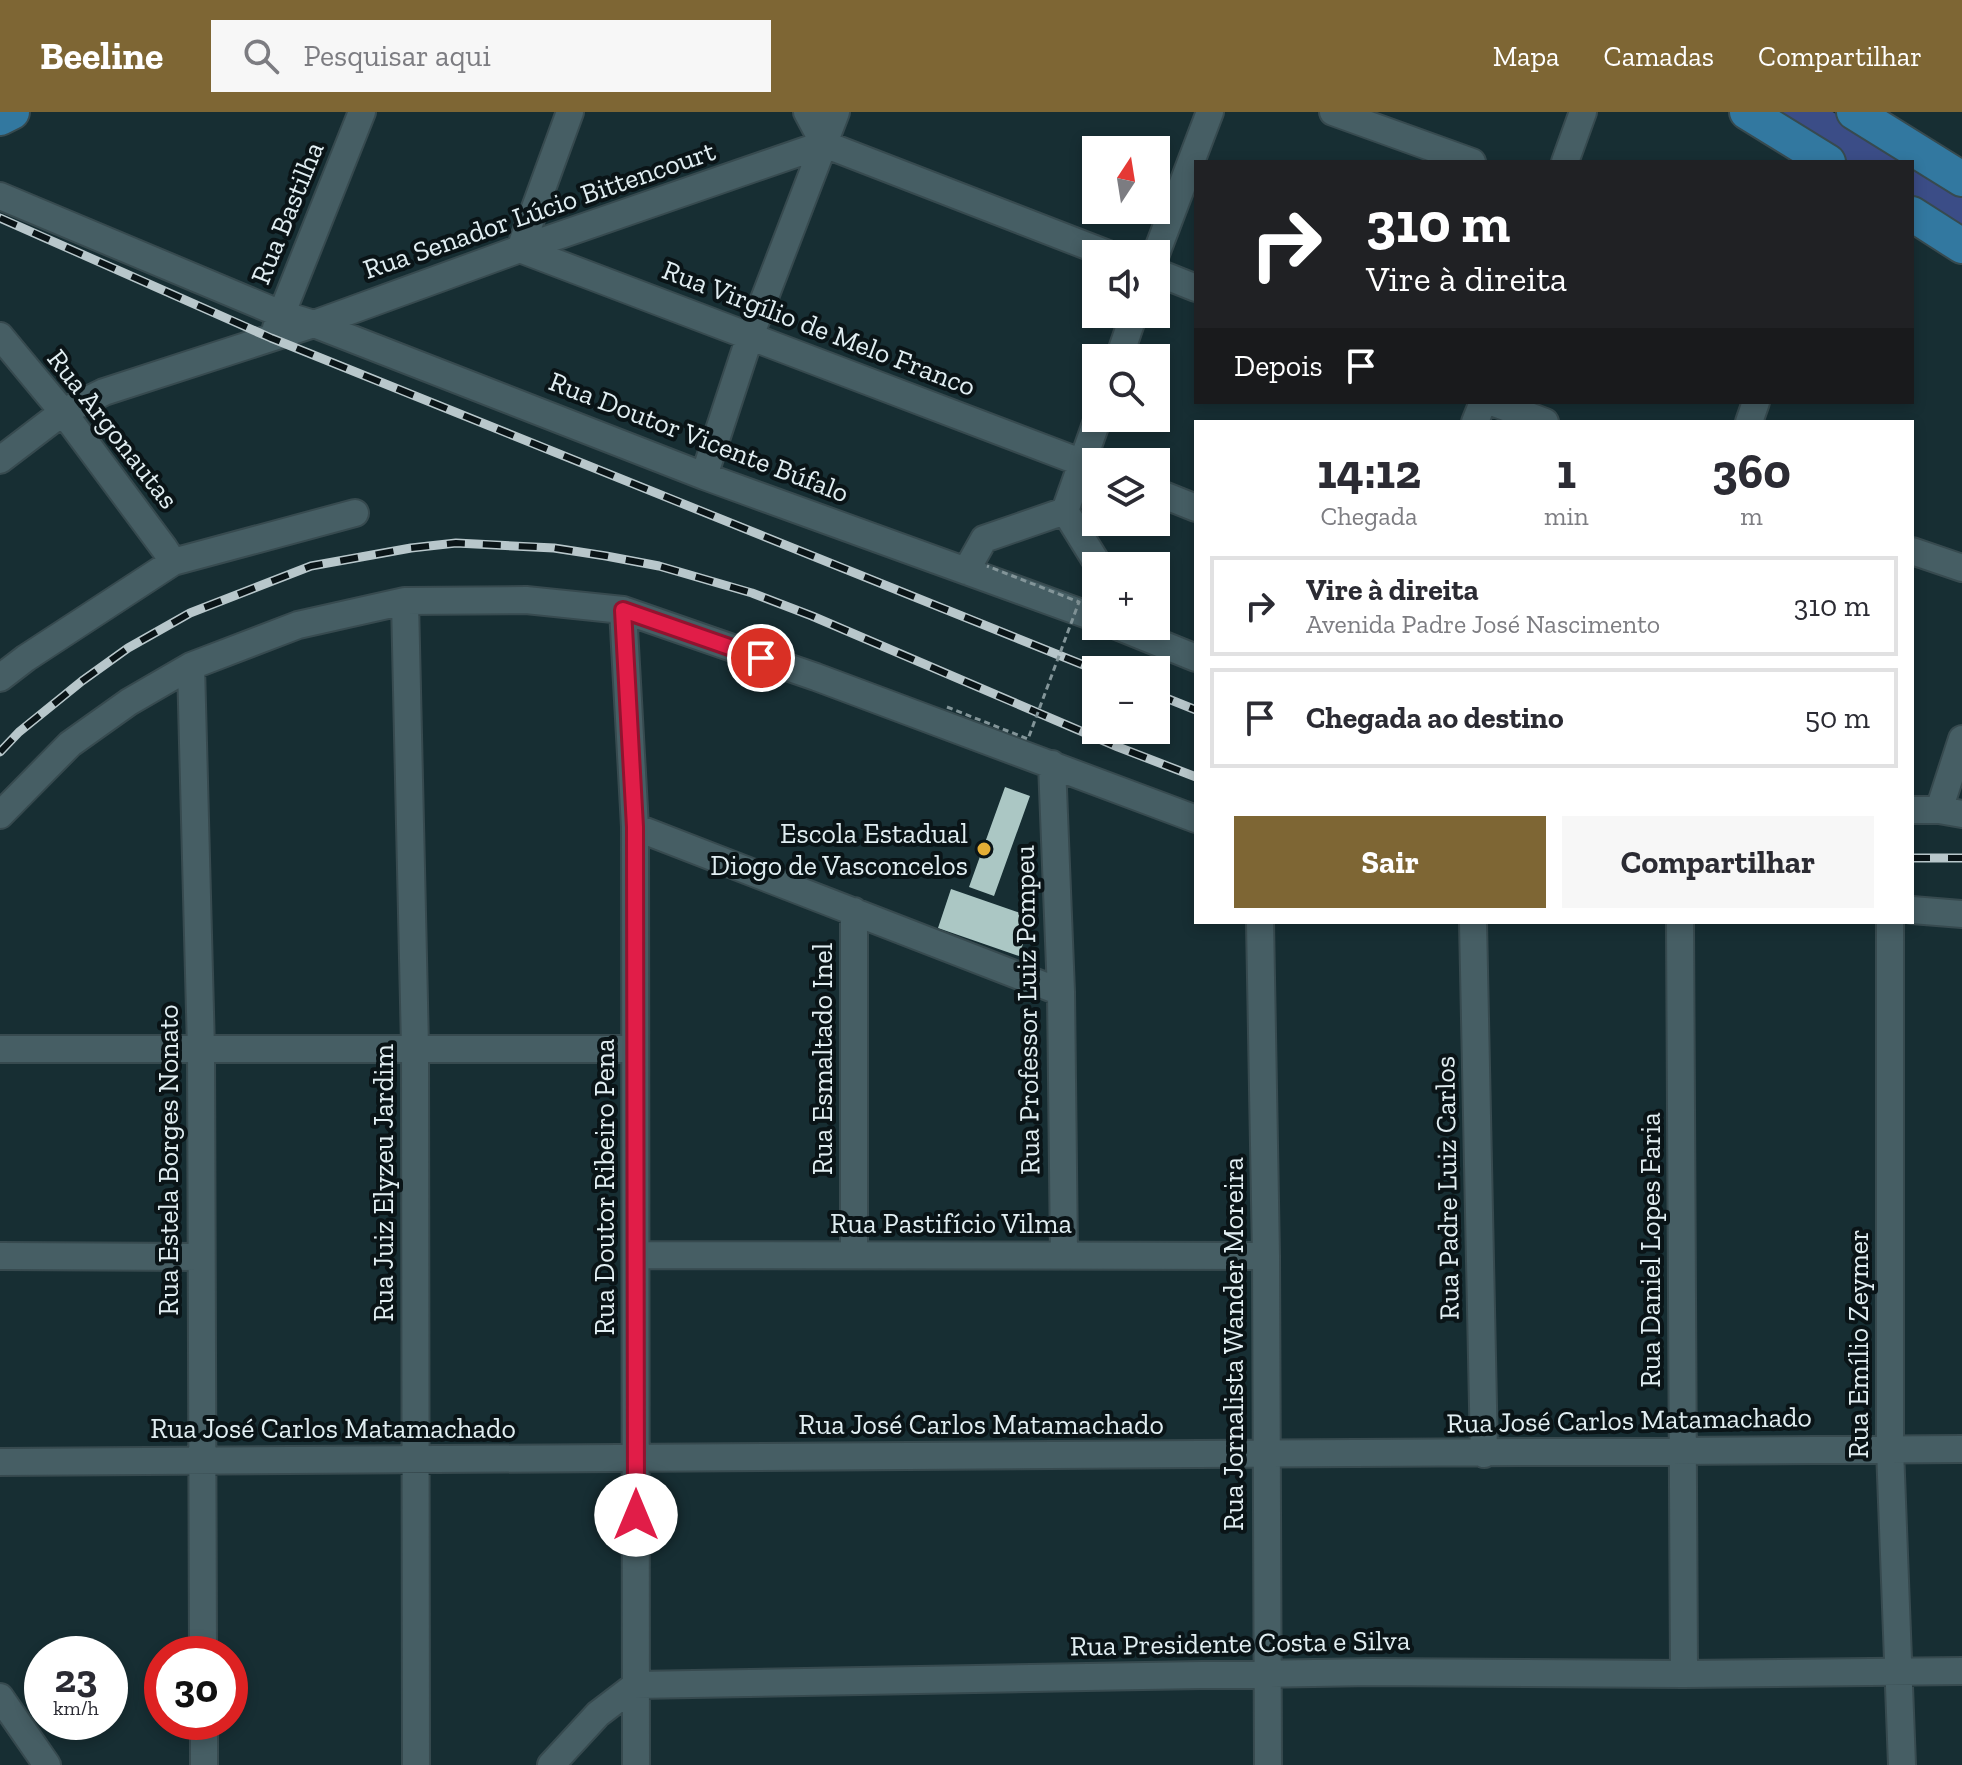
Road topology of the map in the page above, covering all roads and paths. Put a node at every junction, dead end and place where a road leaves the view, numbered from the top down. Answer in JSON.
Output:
{"nodes":[{"id":1,"x":12,"y":112,"type":"edge"},
{"id":2,"x":362,"y":112,"type":"edge"},
{"id":3,"x":570,"y":112,"type":"edge"},
{"id":4,"x":807,"y":112,"type":"edge"},
{"id":5,"x":836,"y":112,"type":"edge"},
{"id":6,"x":1210,"y":112,"type":"edge"},
{"id":7,"x":1333,"y":112,"type":"edge"},
{"id":8,"x":1583,"y":112,"type":"edge"},
{"id":9,"x":1747,"y":112,"type":"edge"},
{"id":10,"x":1854,"y":112,"type":"edge"},
{"id":11,"x":0,"y":118,"type":"edge"},
{"id":12,"x":824,"y":144,"type":"junction"},
{"id":13,"x":1466,"y":160,"type":"edge"},
{"id":14,"x":1566,"y":160,"type":"edge"},
{"id":15,"x":1825,"y":160,"type":"edge"},
{"id":16,"x":1962,"y":179,"type":"edge"},
{"id":17,"x":0,"y":196,"type":"edge"},
{"id":18,"x":1914,"y":215,"type":"edge"},
{"id":19,"x":1161,"y":240,"type":"edge"},
{"id":20,"x":1082,"y":244,"type":"edge"},
{"id":21,"x":1962,"y":246,"type":"edge"},
{"id":22,"x":520,"y":249,"type":"junction"},
{"id":23,"x":1170,"y":278,"type":"edge"},
{"id":24,"x":1194,"y":287,"type":"edge"},
{"id":25,"x":314,"y":324,"type":"junction"},
{"id":26,"x":276,"y":326,"type":"junction"},
{"id":27,"x":0,"y":336,"type":"edge"},
{"id":28,"x":750,"y":336,"type":"junction"},
{"id":29,"x":1497,"y":404,"type":"edge"},
{"id":30,"x":63,"y":412,"type":"junction"},
{"id":31,"x":1540,"y":420,"type":"edge"},
{"id":32,"x":0,"y":460,"type":"edge"},
{"id":33,"x":1082,"y":463,"type":"edge"},
{"id":34,"x":704,"y":476,"type":"junction"},
{"id":35,"x":1082,"y":479,"type":"edge"},
{"id":36,"x":1170,"y":498,"type":"edge"},
{"id":37,"x":1194,"y":507,"type":"edge"},
{"id":38,"x":1065,"y":511,"type":"junction"},
{"id":39,"x":355,"y":513,"type":"dead end"},
{"id":40,"x":1090,"y":552,"type":"edge"},
{"id":41,"x":1914,"y":552,"type":"edge"},
{"id":42,"x":173,"y":562,"type":"junction"},
{"id":43,"x":976,"y":568,"type":"junction"},
{"id":44,"x":1962,"y":568,"type":"edge"},
{"id":45,"x":405,"y":601,"type":"junction"},
{"id":46,"x":623,"y":610,"type":"junction"},
{"id":47,"x":1082,"y":612,"type":"edge"},
{"id":48,"x":1152,"y":640,"type":"edge"},
{"id":49,"x":1194,"y":657,"type":"edge"},
{"id":50,"x":191,"y":666,"type":"junction"},
{"id":51,"x":0,"y":678,"type":"edge"},
{"id":52,"x":947,"y":707,"type":"dead end"},
{"id":53,"x":1962,"y":739,"type":"edge"},
{"id":54,"x":1052,"y":764,"type":"junction"},
{"id":55,"x":1914,"y":810,"type":"edge"},
{"id":56,"x":1951,"y":812,"type":"edge"},
{"id":57,"x":0,"y":815,"type":"edge"},
{"id":58,"x":1194,"y":818,"type":"edge"},
{"id":59,"x":635,"y":827,"type":"junction"},
{"id":60,"x":1914,"y":910,"type":"edge"},
{"id":61,"x":854,"y":911,"type":"junction"},
{"id":62,"x":1962,"y":914,"type":"edge"},
{"id":63,"x":1260,"y":924,"type":"edge"},
{"id":64,"x":1473,"y":924,"type":"edge"},
{"id":65,"x":1680,"y":924,"type":"edge"},
{"id":66,"x":1890,"y":924,"type":"edge"},
{"id":67,"x":1061,"y":992,"type":"junction"},
{"id":68,"x":415,"y":1047,"type":"junction"},
{"id":69,"x":0,"y":1049,"type":"edge"},
{"id":70,"x":635,"y":1049,"type":"junction"},
{"id":71,"x":201,"y":1050,"type":"junction"},
{"id":72,"x":636,"y":1255,"type":"junction"},
{"id":73,"x":854,"y":1255,"type":"junction"},
{"id":74,"x":1064,"y":1255,"type":"junction"},
{"id":75,"x":0,"y":1256,"type":"edge"},
{"id":76,"x":1266,"y":1256,"type":"junction"},
{"id":77,"x":201,"y":1257,"type":"junction"},
{"id":78,"x":1890,"y":1449,"type":"junction"},
{"id":79,"x":1962,"y":1449,"type":"edge"},
{"id":80,"x":1683,"y":1452,"type":"junction"},
{"id":81,"x":1484,"y":1454,"type":"junction"},
{"id":82,"x":1266,"y":1455,"type":"junction"},
{"id":83,"x":636,"y":1458,"type":"junction"},
{"id":84,"x":416,"y":1459,"type":"junction"},
{"id":85,"x":202,"y":1461,"type":"junction"},
{"id":86,"x":0,"y":1462,"type":"edge"},
{"id":87,"x":203,"y":1636,"type":"edge"},
{"id":88,"x":1962,"y":1671,"type":"edge"},
{"id":89,"x":1897,"y":1672,"type":"junction"},
{"id":90,"x":1684,"y":1674,"type":"junction"},
{"id":91,"x":1268,"y":1675,"type":"junction"},
{"id":92,"x":636,"y":1685,"type":"junction"},
{"id":93,"x":0,"y":1697,"type":"edge"},
{"id":94,"x":204,"y":1740,"type":"edge"},
{"id":95,"x":47,"y":1765,"type":"edge"},
{"id":96,"x":204,"y":1765,"type":"edge"},
{"id":97,"x":416,"y":1765,"type":"edge"},
{"id":98,"x":551,"y":1765,"type":"edge"},
{"id":99,"x":636,"y":1765,"type":"edge"},
{"id":100,"x":1268,"y":1765,"type":"edge"},
{"id":101,"x":1902,"y":1765,"type":"edge"}],
"edges":[{"from":1,"to":11,"type":"main road"},
{"from":2,"to":26,"type":"street","name":"Rua Bastilha"},
{"from":3,"to":22,"type":"street"},
{"from":4,"to":12,"type":"street"},
{"from":5,"to":12,"type":"street"},
{"from":6,"to":19,"type":"street"},
{"from":7,"to":13,"type":"street"},
{"from":8,"to":14,"type":"street"},
{"from":9,"to":15,"type":"main road"},
{"from":10,"to":16,"type":"main road"},
{"from":12,"to":20,"type":"street"},
{"from":12,"to":22,"type":"street","name":"Rua Senador Lúcio Bittencourt"},
{"from":12,"to":28,"type":"street"},
{"from":17,"to":26,"type":"street"},
{"from":18,"to":21,"type":"main road"},
{"from":22,"to":25,"type":"street","name":"Rua Senador Lúcio Bittencourt"},
{"from":22,"to":28,"type":"street","name":"Rua Virgílio de Melo Franco"},
{"from":23,"to":24,"type":"street"},
{"from":25,"to":26,"type":"street","name":"Rua Senador Lúcio Bittencourt"},
{"from":25,"to":34,"type":"street","name":"Rua Doutor Vicente Búfalo"},
{"from":26,"to":30,"type":"street","name":"Rua Senador Lúcio Bittencourt"},
{"from":27,"to":30,"type":"street","name":"Rua Argonautas"},
{"from":28,"to":33,"type":"street","name":"Rua Virgílio de Melo Franco"},
{"from":28,"to":34,"type":"street"},
{"from":29,"to":31,"type":"street"},
{"from":30,"to":32,"type":"street","name":"Rua Senador Lúcio Bittencourt"},
{"from":30,"to":42,"type":"street","name":"Rua Argonautas"},
{"from":34,"to":43,"type":"street","name":"Rua Doutor Vicente Búfalo"},
{"from":35,"to":38,"type":"street"},
{"from":36,"to":37,"type":"street"},
{"from":38,"to":40,"type":"street"},
{"from":38,"to":43,"type":"street"},
{"from":39,"to":42,"type":"street"},
{"from":41,"to":44,"type":"street"},
{"from":42,"to":51,"type":"street"},
{"from":43,"to":47,"type":"street","name":"Rua Doutor Vicente Búfalo"},
{"from":43,"to":52,"type":"path","bridge":true},
{"from":45,"to":46,"type":"street"},
{"from":45,"to":50,"type":"street"},
{"from":45,"to":68,"type":"street","name":"Rua Juiz Elyzeu Jardim"},
{"from":46,"to":54,"type":"street"},
{"from":46,"to":59,"type":"street","name":"Rua Doutor Ribeiro Pena"},
{"from":48,"to":49,"type":"street"},
{"from":50,"to":57,"type":"street"},
{"from":50,"to":71,"type":"street","name":"Rua Estela Borges Nonato"},
{"from":53,"to":56,"type":"street"},
{"from":54,"to":58,"type":"street"},
{"from":54,"to":67,"type":"street","name":"Rua Professor Luiz Pompeu"},
{"from":55,"to":56,"type":"street"},
{"from":59,"to":61,"type":"street"},
{"from":59,"to":70,"type":"street","name":"Rua Doutor Ribeiro Pena"},
{"from":60,"to":62,"type":"street"},
{"from":61,"to":67,"type":"street"},
{"from":61,"to":73,"type":"street","name":"Rua Esmaltado Inel"},
{"from":63,"to":76,"type":"street","name":"Rua Jornalista Wander Moreira"},
{"from":64,"to":81,"type":"street","name":"Rua Padre Luiz Carlos"},
{"from":65,"to":80,"type":"street","name":"Rua Daniel Lopes Faria"},
{"from":66,"to":78,"type":"street","name":"Rua Emílio Zeymer"},
{"from":67,"to":74,"type":"street","name":"Rua Professor Luiz Pompeu"},
{"from":68,"to":70,"type":"street"},
{"from":68,"to":71,"type":"street"},
{"from":68,"to":84,"type":"street","name":"Rua Juiz Elyzeu Jardim"},
{"from":69,"to":71,"type":"street"},
{"from":70,"to":72,"type":"street","name":"Rua Doutor Ribeiro Pena"},
{"from":71,"to":77,"type":"street","name":"Rua Estela Borges Nonato"},
{"from":72,"to":73,"type":"street","name":"Rua Pastifício Vilma"},
{"from":72,"to":83,"type":"street","name":"Rua Doutor Ribeiro Pena"},
{"from":73,"to":74,"type":"street","name":"Rua Pastifício Vilma"},
{"from":74,"to":76,"type":"street","name":"Rua Pastifício Vilma"},
{"from":75,"to":77,"type":"street"},
{"from":76,"to":82,"type":"street","name":"Rua Jornalista Wander Moreira"},
{"from":77,"to":85,"type":"street","name":"Rua Estela Borges Nonato"},
{"from":78,"to":79,"type":"street","name":"Rua José Carlos Matamachado"},
{"from":78,"to":80,"type":"street","name":"Rua José Carlos Matamachado"},
{"from":78,"to":89,"type":"street","name":"Rua Emílio Zeymer"},
{"from":80,"to":81,"type":"street","name":"Rua José Carlos Matamachado"},
{"from":80,"to":90,"type":"street","name":"Rua Daniel Lopes Faria"},
{"from":81,"to":82,"type":"street","name":"Rua José Carlos Matamachado"},
{"from":82,"to":83,"type":"street","name":"Rua José Carlos Matamachado"},
{"from":82,"to":91,"type":"street","name":"Rua Jornalista Wander Moreira"},
{"from":83,"to":84,"type":"street","name":"Rua José Carlos Matamachado"},
{"from":83,"to":92,"type":"street","name":"Rua Doutor Ribeiro Pena"},
{"from":84,"to":85,"type":"street","name":"Rua José Carlos Matamachado"},
{"from":84,"to":97,"type":"street","name":"Rua Juiz Elyzeu Jardim"},
{"from":85,"to":86,"type":"street","name":"Rua José Carlos Matamachado"},
{"from":85,"to":87,"type":"street","name":"Rua Estela Borges Nonato"},
{"from":88,"to":89,"type":"street","name":"Rua Presidente Costa e Silva"},
{"from":89,"to":90,"type":"street","name":"Rua Presidente Costa e Silva"},
{"from":89,"to":101,"type":"street","name":"Rua Emílio Zeymer"},
{"from":90,"to":91,"type":"street","name":"Rua Presidente Costa e Silva"},
{"from":91,"to":92,"type":"street","name":"Rua Presidente Costa e Silva"},
{"from":91,"to":100,"type":"street","name":"Rua Jornalista Wander Moreira"},
{"from":92,"to":98,"type":"street"},
{"from":92,"to":99,"type":"street","name":"Rua Doutor Ribeiro Pena"},
{"from":93,"to":95,"type":"street"},
{"from":94,"to":96,"type":"street"}]}
